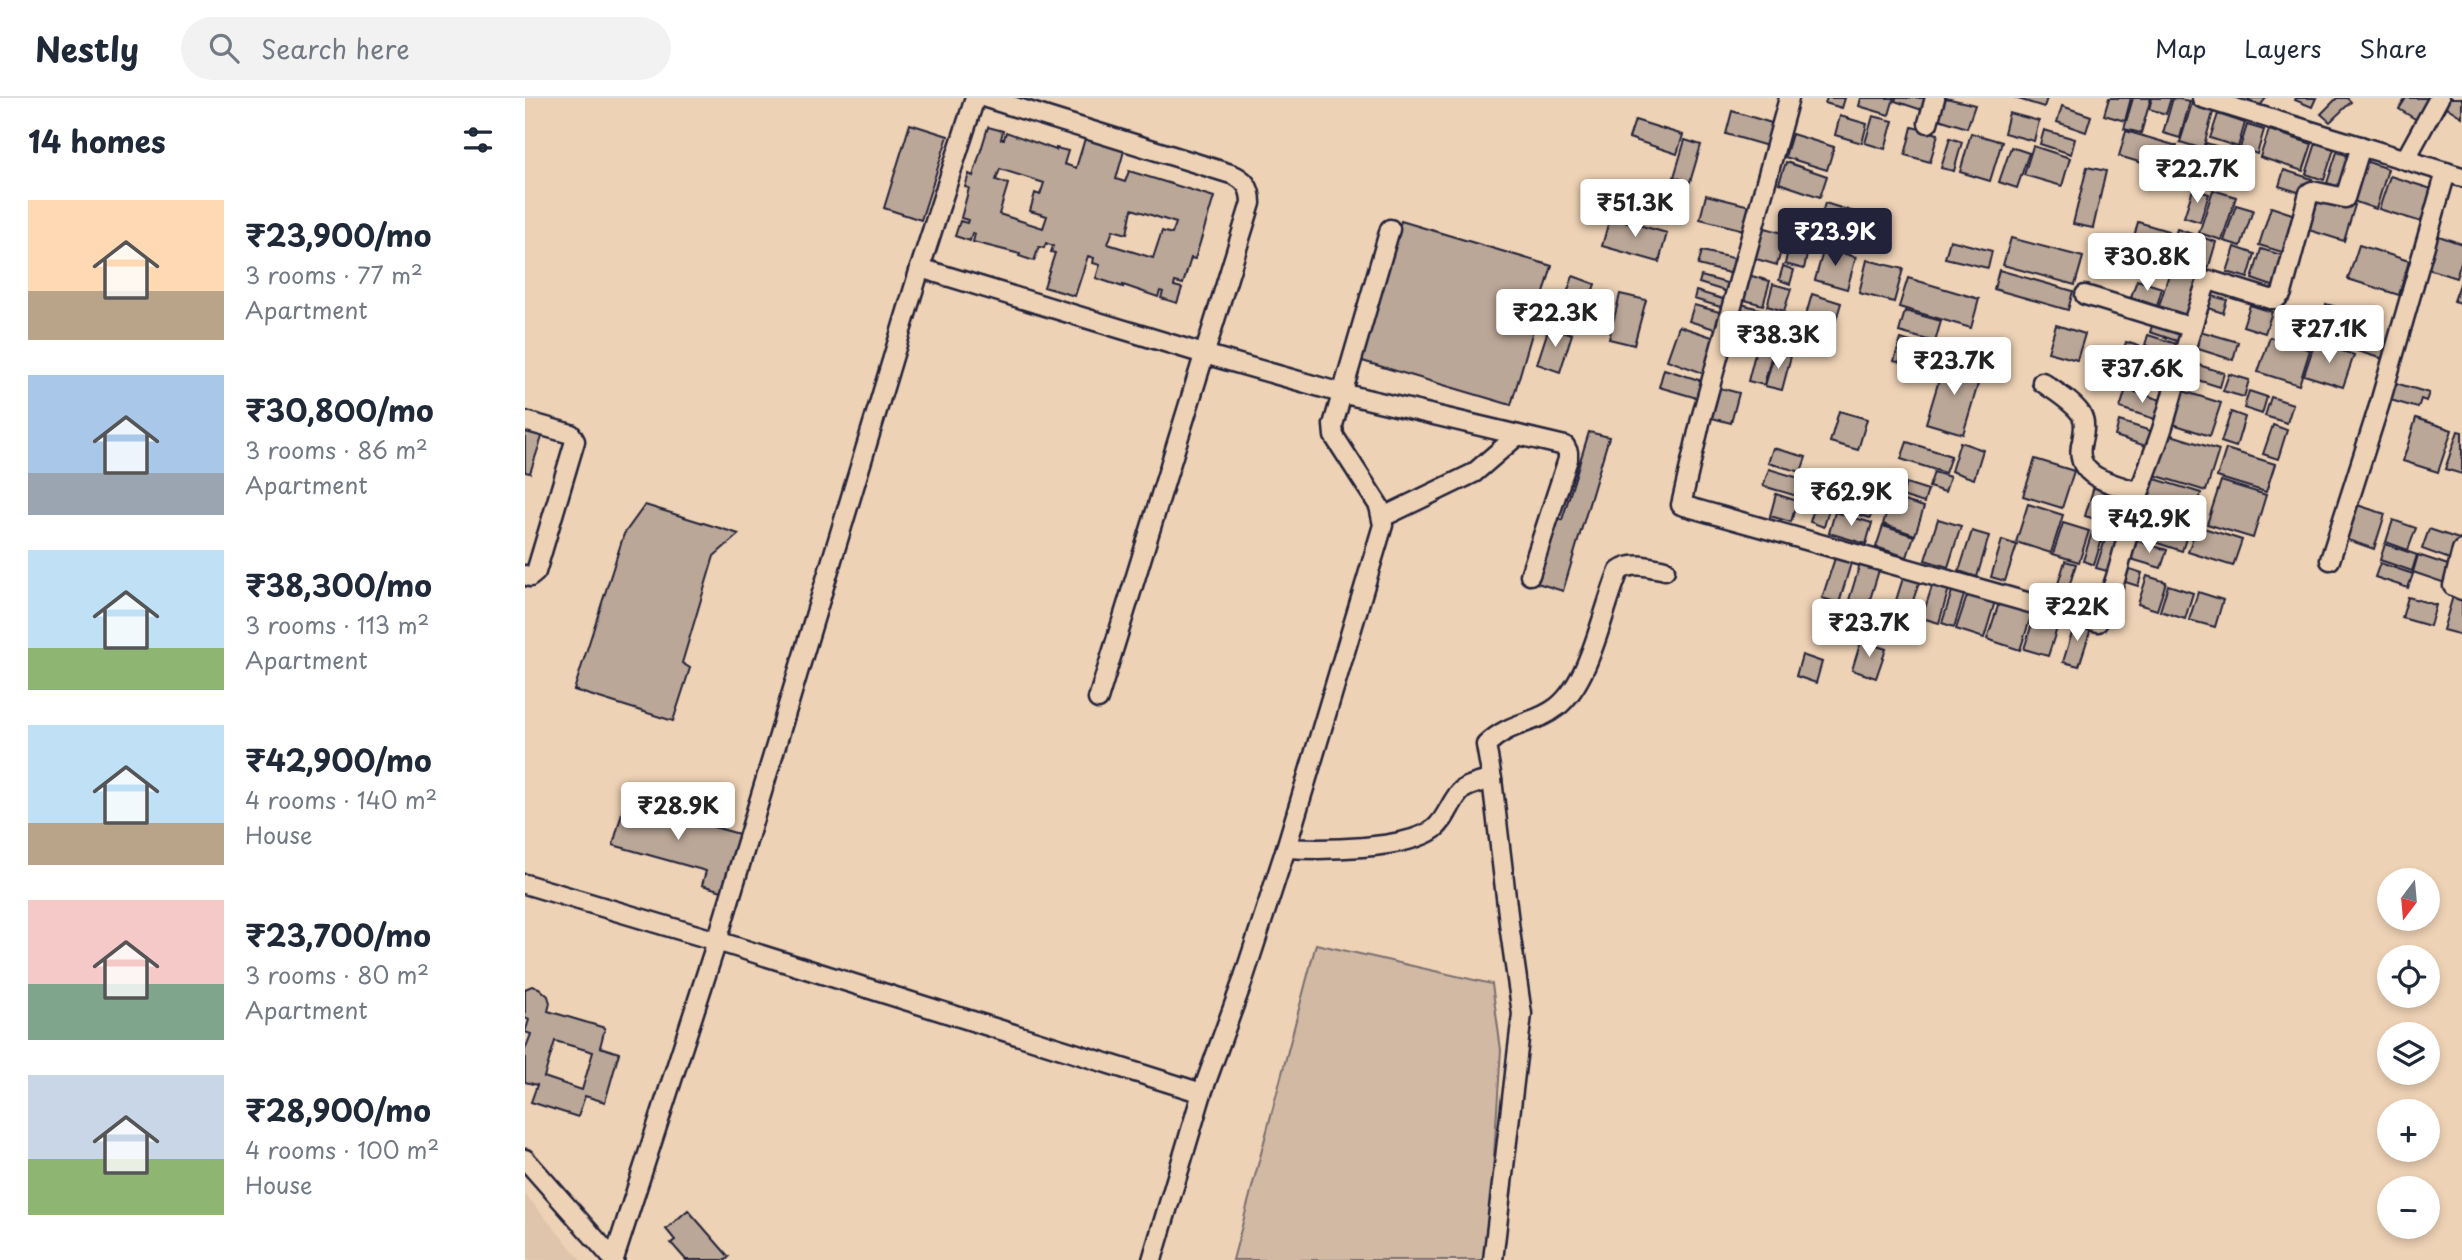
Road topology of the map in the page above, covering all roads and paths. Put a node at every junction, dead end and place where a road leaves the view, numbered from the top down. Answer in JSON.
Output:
{"nodes":[{"id":1,"x":975,"y":98,"type":"edge"},
{"id":2,"x":986,"y":98,"type":"edge"},
{"id":3,"x":1789,"y":98,"type":"edge"},
{"id":4,"x":1935,"y":98,"type":"edge"},
{"id":5,"x":2203,"y":98,"type":"edge"},
{"id":6,"x":2439,"y":98,"type":"edge"},
{"id":7,"x":1928,"y":123,"type":"dead end"},
{"id":8,"x":2361,"y":146,"type":"junction"},
{"id":9,"x":2405,"y":160,"type":"junction"},
{"id":10,"x":2454,"y":174,"type":"edge"},
{"id":11,"x":1390,"y":229,"type":"dead end"},
{"id":12,"x":920,"y":268,"type":"junction"},
{"id":13,"x":2085,"y":295,"type":"dead end"},
{"id":14,"x":2190,"y":327,"type":"junction"},
{"id":15,"x":1204,"y":354,"type":"junction"},
{"id":16,"x":2042,"y":382,"type":"dead end"},
{"id":17,"x":1341,"y":393,"type":"junction"},
{"id":18,"x":525,"y":421,"type":"edge"},
{"id":19,"x":1518,"y":435,"type":"junction"},
{"id":20,"x":2139,"y":492,"type":"junction"},
{"id":21,"x":1383,"y":517,"type":"junction"},
{"id":22,"x":2462,"y":550,"type":"edge"},
{"id":23,"x":2330,"y":560,"type":"dead end"},
{"id":24,"x":1665,"y":570,"type":"dead end"},
{"id":25,"x":525,"y":575,"type":"edge"},
{"id":26,"x":1530,"y":575,"type":"dead end"},
{"id":27,"x":2462,"y":590,"type":"edge"},
{"id":28,"x":1098,"y":699,"type":"dead end"},
{"id":29,"x":1492,"y":779,"type":"junction"},
{"id":30,"x":1286,"y":848,"type":"junction"},
{"id":31,"x":525,"y":884,"type":"edge"},
{"id":32,"x":717,"y":941,"type":"junction"},
{"id":33,"x":1202,"y":1093,"type":"junction"},
{"id":34,"x":525,"y":1159,"type":"edge"},
{"id":35,"x":614,"y":1260,"type":"edge"},
{"id":36,"x":1153,"y":1260,"type":"edge"},
{"id":37,"x":1493,"y":1260,"type":"edge"}],
"edges":[{"from":1,"to":12,"type":"street"},
{"from":2,"to":15,"type":"street"},
{"from":3,"to":20,"type":"street"},
{"from":4,"to":7,"type":"street"},
{"from":5,"to":8,"type":"street"},
{"from":6,"to":9,"type":"street"},
{"from":8,"to":9,"type":"street"},
{"from":8,"to":14,"type":"street"},
{"from":9,"to":10,"type":"street"},
{"from":10,"to":23,"type":"street"},
{"from":11,"to":17,"type":"street"},
{"from":12,"to":15,"type":"street"},
{"from":12,"to":32,"type":"street"},
{"from":13,"to":14,"type":"street"},
{"from":14,"to":20,"type":"street"},
{"from":15,"to":17,"type":"street"},
{"from":15,"to":28,"type":"street"},
{"from":16,"to":20,"type":"street"},
{"from":17,"to":19,"type":"street"},
{"from":17,"to":21,"type":"street"},
{"from":18,"to":25,"type":"street"},
{"from":19,"to":21,"type":"street"},
{"from":19,"to":26,"type":"street"},
{"from":21,"to":30,"type":"street"},
{"from":22,"to":27,"type":"street"},
{"from":24,"to":29,"type":"street"},
{"from":29,"to":30,"type":"street"},
{"from":29,"to":37,"type":"street"},
{"from":30,"to":33,"type":"street"},
{"from":31,"to":32,"type":"street"},
{"from":32,"to":33,"type":"street"},
{"from":32,"to":35,"type":"street"},
{"from":33,"to":36,"type":"street"},
{"from":34,"to":35,"type":"street"}]}
